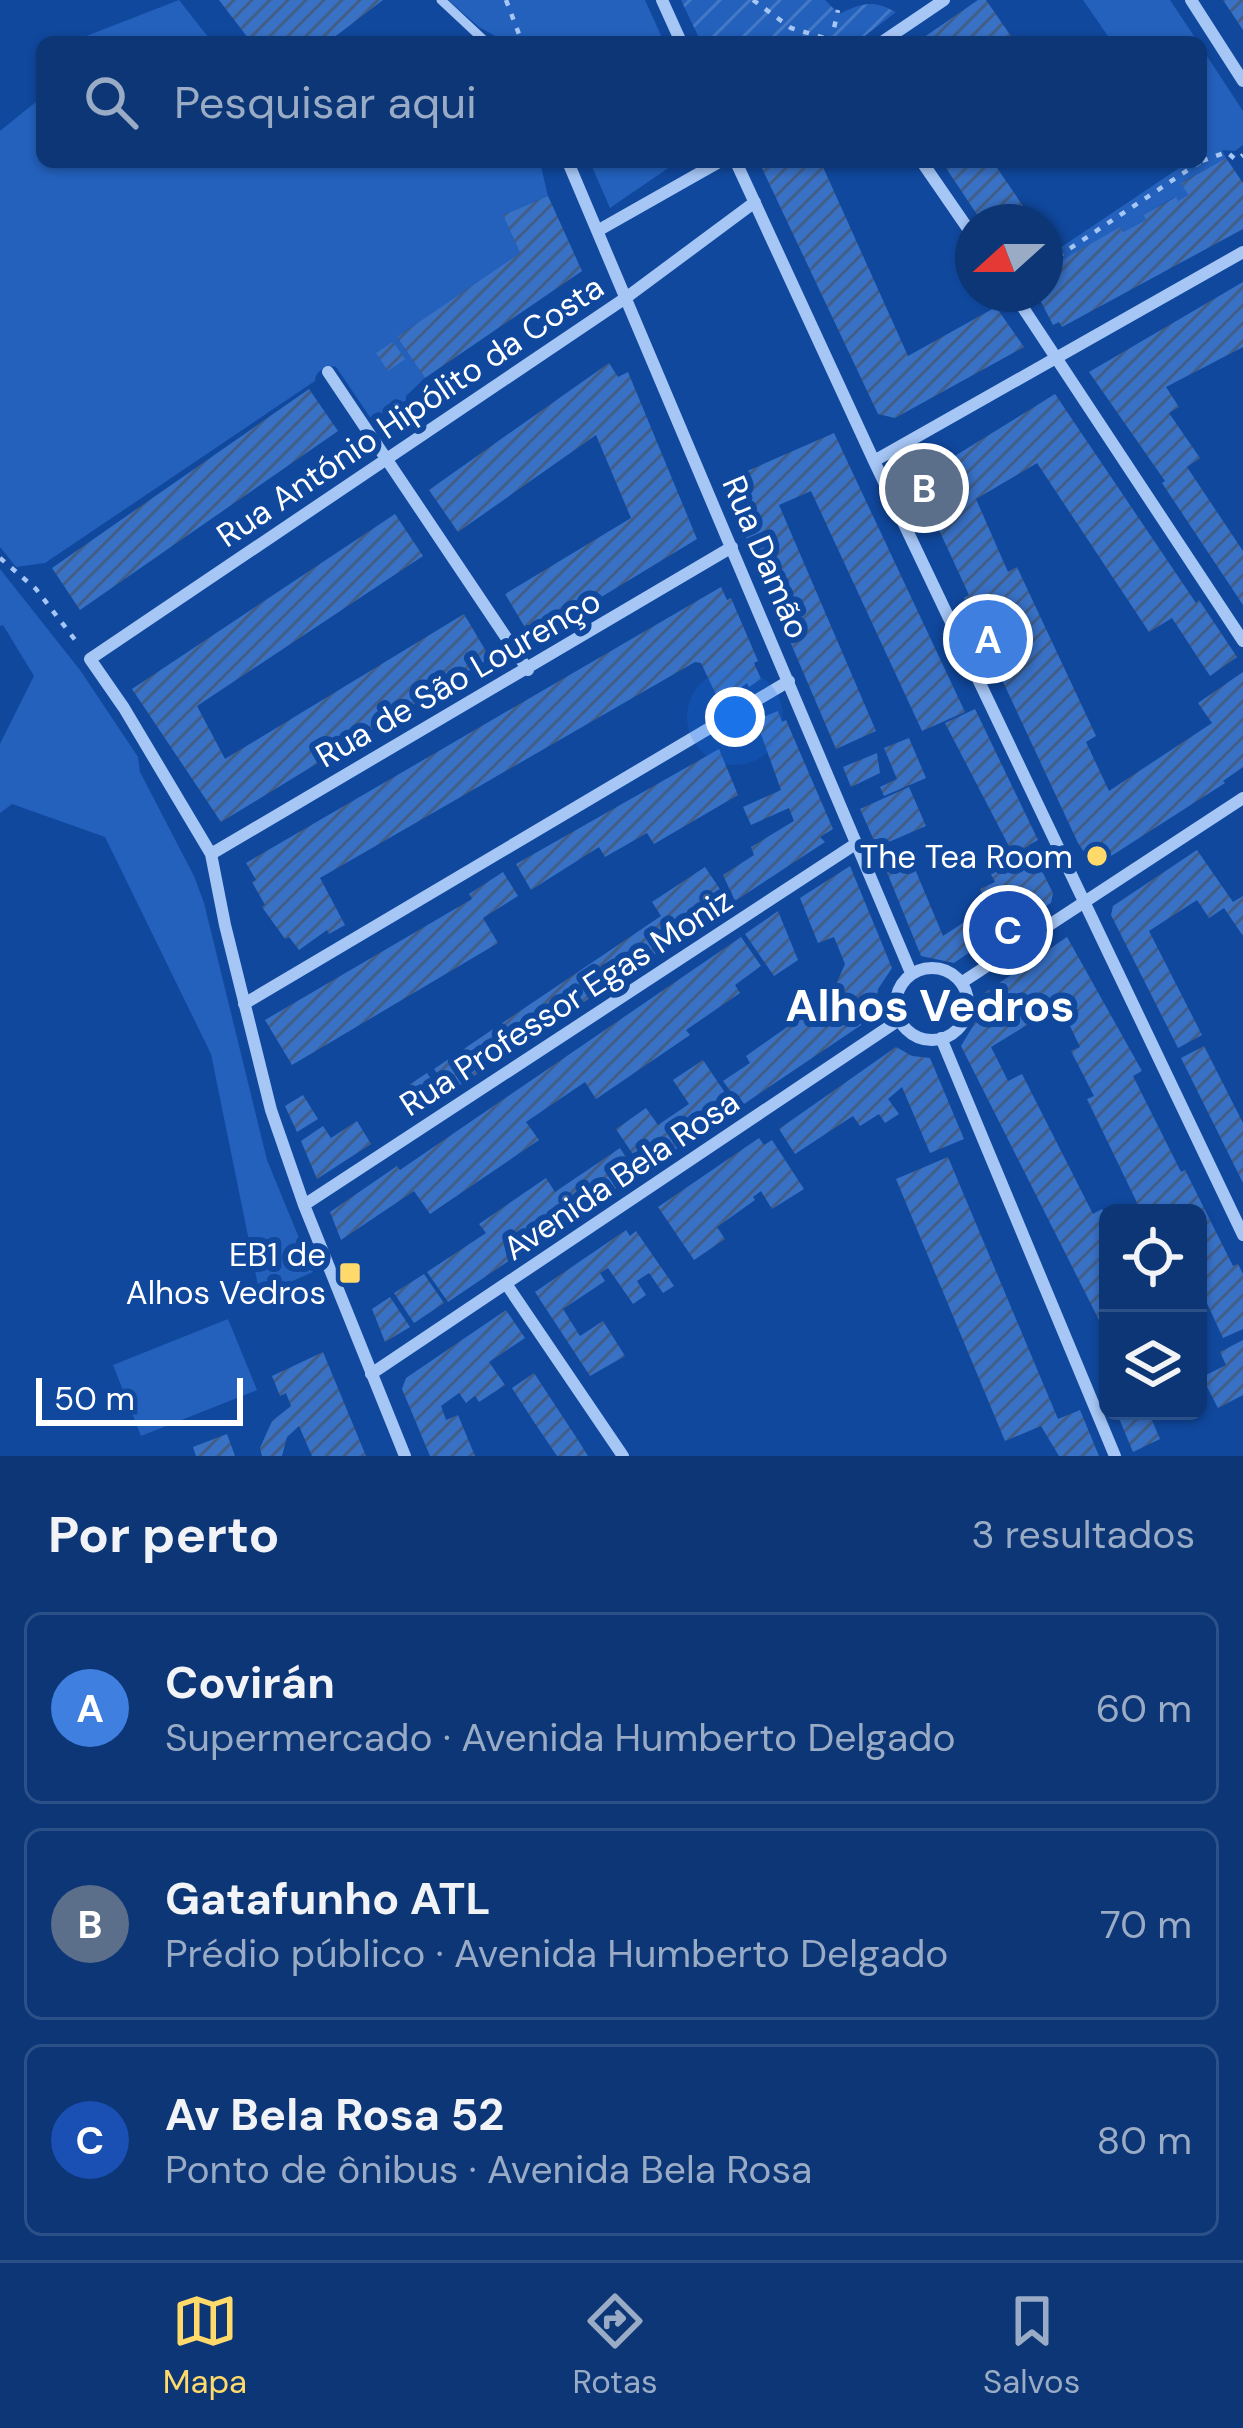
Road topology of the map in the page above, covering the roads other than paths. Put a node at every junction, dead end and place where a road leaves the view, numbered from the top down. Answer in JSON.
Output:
{"nodes":[{"id":1,"x":441,"y":0,"type":"edge"},
{"id":2,"x":662,"y":0,"type":"edge"},
{"id":3,"x":1191,"y":0,"type":"edge"},
{"id":4,"x":936,"y":1,"type":"edge"},
{"id":5,"x":480,"y":36,"type":"edge"},
{"id":6,"x":678,"y":36,"type":"edge"},
{"id":7,"x":890,"y":36,"type":"edge"},
{"id":8,"x":1243,"y":81,"type":"edge"},
{"id":9,"x":571,"y":168,"type":"edge"},
{"id":10,"x":708,"y":168,"type":"edge"},
{"id":11,"x":739,"y":168,"type":"edge"},
{"id":12,"x":926,"y":168,"type":"edge"},
{"id":13,"x":755,"y":202,"type":"junction"},
{"id":14,"x":955,"y":210,"type":"edge"},
{"id":15,"x":599,"y":230,"type":"junction"},
{"id":16,"x":1243,"y":252,"type":"edge"},
{"id":17,"x":627,"y":297,"type":"junction"},
{"id":18,"x":1027,"y":312,"type":"edge"},
{"id":19,"x":1059,"y":358,"type":"junction"},
{"id":20,"x":328,"y":372,"type":"dead end"},
{"id":21,"x":388,"y":460,"type":"junction"},
{"id":22,"x":874,"y":461,"type":"junction"},
{"id":23,"x":732,"y":548,"type":"junction"},
{"id":24,"x":1243,"y":641,"type":"edge"},
{"id":25,"x":528,"y":670,"type":"junction"},
{"id":26,"x":789,"y":681,"type":"junction"},
{"id":27,"x":1243,"y":798,"type":"edge"},
{"id":28,"x":856,"y":843,"type":"junction"},
{"id":29,"x":211,"y":854,"type":"junction"},
{"id":30,"x":1082,"y":902,"type":"junction"},
{"id":31,"x":911,"y":973,"type":"junction"},
{"id":32,"x":961,"y":982,"type":"junction"},
{"id":33,"x":244,"y":1004,"type":"junction"},
{"id":34,"x":899,"y":1020,"type":"junction"},
{"id":35,"x":941,"y":1038,"type":"junction"},
{"id":36,"x":304,"y":1205,"type":"junction"},
{"id":37,"x":1243,"y":1235,"type":"edge"},
{"id":38,"x":507,"y":1285,"type":"junction"},
{"id":39,"x":371,"y":1374,"type":"junction"},
{"id":40,"x":405,"y":1456,"type":"edge"},
{"id":41,"x":623,"y":1456,"type":"edge"},
{"id":42,"x":1115,"y":1456,"type":"edge"}],
"edges":[{"from":1,"to":5,"type":"lane"},
{"from":2,"to":6,"type":"street"},
{"from":3,"to":8,"type":"street"},
{"from":4,"to":7,"type":"street"},
{"from":9,"to":15,"type":"street","name":"Rua Damão"},
{"from":10,"to":15,"type":"street"},
{"from":11,"to":13,"type":"street"},
{"from":12,"to":14,"type":"street"},
{"from":13,"to":17,"type":"street","name":"Rua António Hipólito da Costa"},
{"from":13,"to":22,"type":"street"},
{"from":15,"to":17,"type":"street","name":"Rua Damão"},
{"from":16,"to":19,"type":"street"},
{"from":17,"to":21,"type":"street","name":"Rua António Hipólito da Costa"},
{"from":17,"to":23,"type":"street","name":"Rua Damão"},
{"from":18,"to":19,"type":"street"},
{"from":19,"to":22,"type":"street"},
{"from":19,"to":24,"type":"street"},
{"from":20,"to":21,"type":"street"},
{"from":21,"to":25,"type":"street"},
{"from":21,"to":29,"type":"street","name":"Rua António Hipólito da Costa"},
{"from":22,"to":30,"type":"street"},
{"from":23,"to":25,"type":"street","name":"Rua de São Lourenço"},
{"from":23,"to":26,"type":"street","name":"Rua Damão"},
{"from":25,"to":29,"type":"street","name":"Rua de São Lourenço"},
{"from":26,"to":28,"type":"street","name":"Rua Damão"},
{"from":26,"to":33,"type":"street"},
{"from":27,"to":30,"type":"street"},
{"from":28,"to":31,"type":"street","name":"Rua Damão"},
{"from":28,"to":36,"type":"street","name":"Rua Professor Egas Moniz"},
{"from":29,"to":33,"type":"street"},
{"from":30,"to":32,"type":"street"},
{"from":30,"to":37,"type":"street"},
{"from":31,"to":32,"type":"street"},
{"from":31,"to":34,"type":"street"},
{"from":32,"to":35,"type":"street"},
{"from":33,"to":36,"type":"street"},
{"from":34,"to":35,"type":"street"},
{"from":34,"to":38,"type":"street","name":"Avenida Bela Rosa"},
{"from":35,"to":42,"type":"street"},
{"from":36,"to":39,"type":"street"},
{"from":38,"to":39,"type":"street","name":"Avenida Bela Rosa"},
{"from":38,"to":41,"type":"street"},
{"from":39,"to":40,"type":"street"}]}
